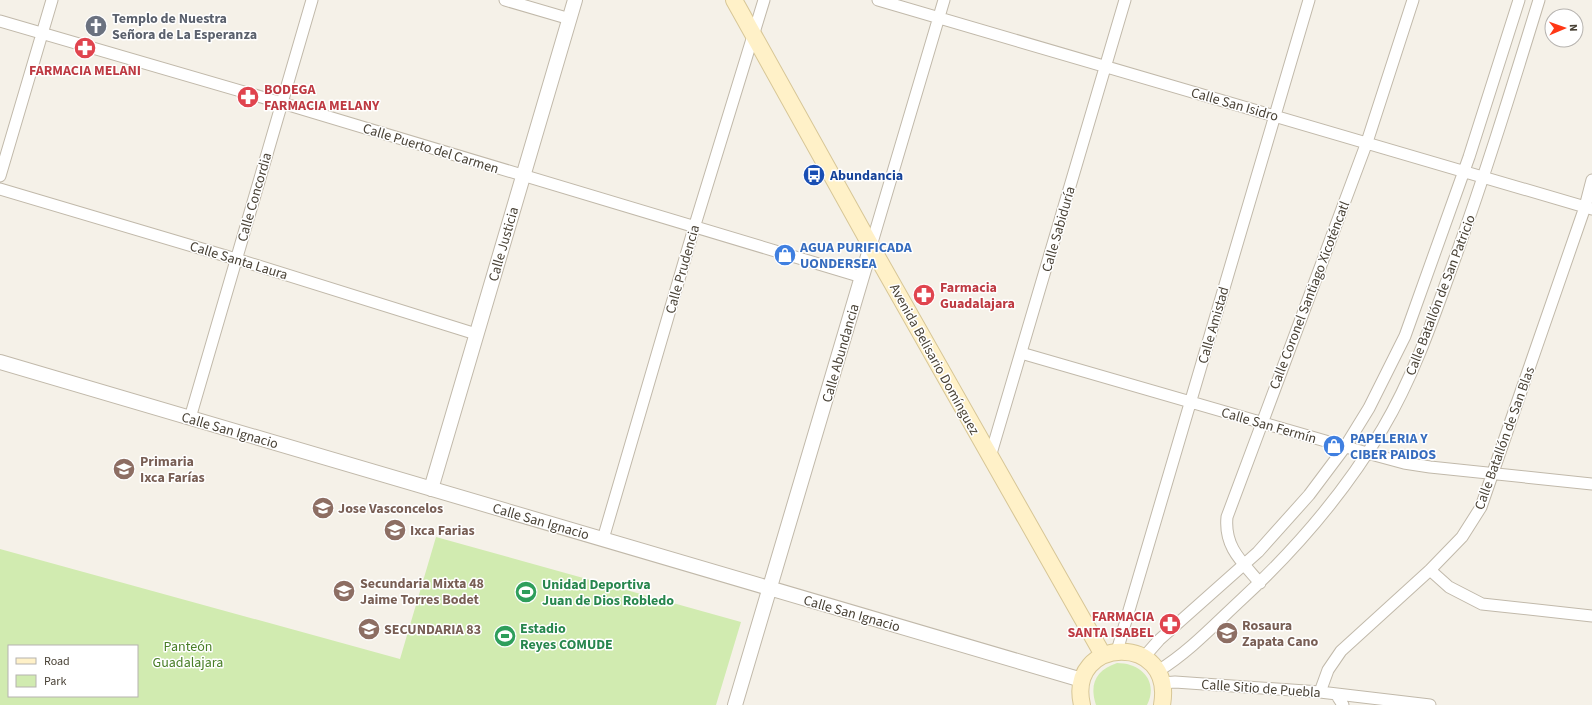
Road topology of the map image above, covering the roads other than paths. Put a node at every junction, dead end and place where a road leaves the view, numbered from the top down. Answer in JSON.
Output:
{"nodes":[{"id":1,"x":52,"y":0,"type":"edge"},
{"id":2,"x":312,"y":0,"type":"edge"},
{"id":3,"x":505,"y":0,"type":"edge"},
{"id":4,"x":576,"y":0,"type":"edge"},
{"id":5,"x":734,"y":0,"type":"edge"},
{"id":6,"x":764,"y":0,"type":"edge"},
{"id":7,"x":878,"y":0,"type":"edge"},
{"id":8,"x":944,"y":0,"type":"edge"},
{"id":9,"x":1124,"y":0,"type":"edge"},
{"id":10,"x":1309,"y":0,"type":"edge"},
{"id":11,"x":1413,"y":0,"type":"edge"},
{"id":12,"x":1518,"y":0,"type":"edge"},
{"id":13,"x":1539,"y":0,"type":"edge"},
{"id":14,"x":939,"y":18,"type":"junction"},
{"id":15,"x":570,"y":19,"type":"junction"},
{"id":16,"x":0,"y":21,"type":"edge"},
{"id":17,"x":42,"y":33,"type":"junction"},
{"id":18,"x":754,"y":34,"type":"junction"},
{"id":19,"x":1105,"y":66,"type":"junction"},
{"id":20,"x":282,"y":103,"type":"junction"},
{"id":21,"x":1274,"y":116,"type":"junction"},
{"id":22,"x":1367,"y":142,"type":"junction"},
{"id":23,"x":1464,"y":171,"type":"junction"},
{"id":24,"x":524,"y":175,"type":"junction"},
{"id":25,"x":0,"y":176,"type":"edge"},
{"id":26,"x":1484,"y":177,"type":"junction"},
{"id":27,"x":1592,"y":180,"type":"edge"},
{"id":28,"x":0,"y":189,"type":"edge"},
{"id":29,"x":1588,"y":208,"type":"edge"},
{"id":30,"x":694,"y":228,"type":"junction"},
{"id":31,"x":871,"y":246,"type":"junction"},
{"id":32,"x":236,"y":259,"type":"junction"},
{"id":33,"x":862,"y":277,"type":"junction"},
{"id":34,"x":476,"y":334,"type":"junction"},
{"id":35,"x":1021,"y":353,"type":"junction"},
{"id":36,"x":0,"y":362,"type":"edge"},
{"id":37,"x":1191,"y":402,"type":"junction"},
{"id":38,"x":190,"y":418,"type":"junction"},
{"id":39,"x":1261,"y":423,"type":"junction"},
{"id":40,"x":1345,"y":447,"type":"junction"},
{"id":41,"x":1367,"y":454,"type":"junction"},
{"id":42,"x":990,"y":457,"type":"junction"},
{"id":43,"x":1492,"y":474,"type":"junction"},
{"id":44,"x":1592,"y":484,"type":"edge"},
{"id":45,"x":431,"y":489,"type":"junction"},
{"id":46,"x":602,"y":539,"type":"junction"},
{"id":47,"x":1245,"y":564,"type":"junction"},
{"id":48,"x":1430,"y":570,"type":"junction"},
{"id":49,"x":1260,"y":583,"type":"junction"},
{"id":50,"x":770,"y":589,"type":"junction"},
{"id":51,"x":1592,"y":616,"type":"edge"},
{"id":52,"x":1110,"y":653,"type":"junction"},
{"id":53,"x":1144,"y":657,"type":"junction"},
{"id":54,"x":1160,"y":677,"type":"junction"},
{"id":55,"x":1082,"y":680,"type":"junction"},
{"id":56,"x":1320,"y":692,"type":"junction"},
{"id":57,"x":1336,"y":694,"type":"junction"},
{"id":58,"x":735,"y":705,"type":"edge"},
{"id":59,"x":1082,"y":705,"type":"edge"},
{"id":60,"x":1162,"y":705,"type":"edge"},
{"id":61,"x":1343,"y":705,"type":"edge"},
{"id":62,"x":1430,"y":705,"type":"edge"}],
"edges":[{"from":1,"to":17,"type":"street"},
{"from":2,"to":20,"type":"street","name":"Calle Concordia"},
{"from":3,"to":15,"type":"street"},
{"from":4,"to":15,"type":"street","name":"Calle Justicia"},
{"from":5,"to":18,"type":"main road","name":"Avenida Belisario Domínguez"},
{"from":6,"to":18,"type":"street","name":"Calle Prudencia"},
{"from":7,"to":14,"type":"street","name":"Calle San Isidro"},
{"from":8,"to":14,"type":"street","name":"Calle Abundancia"},
{"from":9,"to":19,"type":"street","name":"Calle Sabiduría"},
{"from":10,"to":21,"type":"street","name":"Calle Amistad"},
{"from":11,"to":22,"type":"street","name":"Calle Coronel Santiago Xicoténcatl"},
{"from":12,"to":23,"type":"street","name":"Calle Batallón de San Patricio"},
{"from":13,"to":26,"type":"street","name":"Calle Batallón de San Patricio"},
{"from":14,"to":19,"type":"street","name":"Calle San Isidro"},
{"from":14,"to":31,"type":"street","name":"Calle Abundancia"},
{"from":15,"to":24,"type":"street","name":"Calle Justicia"},
{"from":16,"to":17,"type":"street","name":"Calle Puerto del Carmen"},
{"from":17,"to":20,"type":"street","name":"Calle Puerto del Carmen"},
{"from":17,"to":25,"type":"street"},
{"from":18,"to":30,"type":"street","name":"Calle Prudencia"},
{"from":18,"to":31,"type":"main road","name":"Avenida Belisario Domínguez"},
{"from":19,"to":21,"type":"street","name":"Calle San Isidro"},
{"from":19,"to":35,"type":"street","name":"Calle Sabiduría"},
{"from":20,"to":24,"type":"street","name":"Calle Puerto del Carmen"},
{"from":20,"to":32,"type":"street","name":"Calle Concordia"},
{"from":21,"to":22,"type":"street","name":"Calle San Isidro"},
{"from":21,"to":37,"type":"street","name":"Calle Amistad"},
{"from":22,"to":23,"type":"street","name":"Calle San Isidro"},
{"from":22,"to":39,"type":"street","name":"Calle Coronel Santiago Xicoténcatl"},
{"from":23,"to":26,"type":"street","name":"Calle San Isidro"},
{"from":23,"to":40,"type":"street","name":"Calle Batallón de San Patricio"},
{"from":24,"to":30,"type":"street","name":"Calle Puerto del Carmen"},
{"from":24,"to":34,"type":"street","name":"Calle Justicia"},
{"from":26,"to":29,"type":"street","name":"Calle San Isidro"},
{"from":26,"to":41,"type":"street","name":"Calle Batallón de San Patricio"},
{"from":27,"to":29,"type":"street","name":"Calle Batallón de San Blas"},
{"from":28,"to":32,"type":"street","name":"Calle Santa Laura"},
{"from":29,"to":43,"type":"street","name":"Calle Batallón de San Blas"},
{"from":30,"to":33,"type":"street","name":"Calle Puerto del Carmen"},
{"from":30,"to":46,"type":"street","name":"Calle Prudencia"},
{"from":31,"to":33,"type":"street","name":"Calle Abundancia"},
{"from":31,"to":42,"type":"main road","name":"Avenida Belisario Domínguez"},
{"from":32,"to":34,"type":"street","name":"Calle Santa Laura"},
{"from":32,"to":38,"type":"street","name":"Calle Concordia"},
{"from":33,"to":50,"type":"street","name":"Calle Abundancia"},
{"from":34,"to":45,"type":"street","name":"Calle Justicia"},
{"from":35,"to":37,"type":"street","name":"Calle San Fermín"},
{"from":35,"to":42,"type":"street","name":"Calle Sabiduría"},
{"from":36,"to":38,"type":"street","name":"Calle San Ignacio"},
{"from":37,"to":39,"type":"street","name":"Calle San Fermín"},
{"from":37,"to":52,"type":"street","name":"Calle Amistad"},
{"from":38,"to":45,"type":"street","name":"Calle San Ignacio"},
{"from":39,"to":40,"type":"street","name":"Calle San Fermín"},
{"from":39,"to":47,"type":"street","name":"Calle Coronel Santiago Xicoténcatl"},
{"from":40,"to":41,"type":"street","name":"Calle San Fermín"},
{"from":40,"to":47,"type":"street","name":"Calle Batallón de San Patricio"},
{"from":41,"to":43,"type":"street","name":"Calle San Fermín"},
{"from":41,"to":49,"type":"street","name":"Calle Batallón de San Patricio"},
{"from":42,"to":52,"type":"main road","name":"Avenida Belisario Domínguez"},
{"from":43,"to":44,"type":"street","name":"Calle San Fermín"},
{"from":43,"to":48,"type":"street","name":"Calle Batallón de San Blas"},
{"from":45,"to":46,"type":"street","name":"Calle San Ignacio"},
{"from":46,"to":50,"type":"street","name":"Calle San Ignacio"},
{"from":47,"to":49,"type":"street","name":"Calle Coronel Santiago Xicoténcatl"},
{"from":47,"to":53,"type":"street","name":"Calle Batallón de San Patricio"},
{"from":48,"to":51,"type":"street"},
{"from":48,"to":56,"type":"street","name":"Calle Batallón de San Blas"},
{"from":49,"to":54,"type":"street","name":"Calle Batallón de San Patricio"},
{"from":50,"to":55,"type":"street","name":"Calle San Ignacio"},
{"from":50,"to":58,"type":"street","name":"Calle Abundancia"},
{"from":52,"to":53,"type":"main road"},
{"from":52,"to":55,"type":"main road"},
{"from":53,"to":54,"type":"main road"},
{"from":54,"to":56,"type":"street","name":"Calle Sitio de Puebla"},
{"from":54,"to":60,"type":"main road"},
{"from":55,"to":59,"type":"main road"},
{"from":56,"to":57,"type":"street","name":"Calle Sitio de Puebla"},
{"from":57,"to":61,"type":"street"},
{"from":57,"to":62,"type":"street","name":"Calle Sitio de Puebla"}]}
